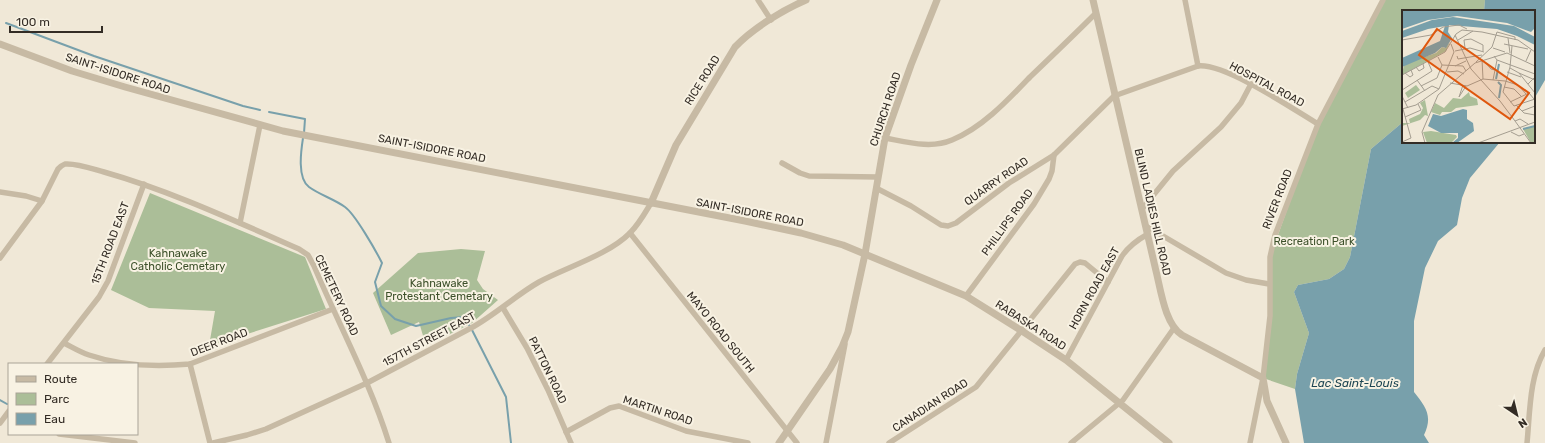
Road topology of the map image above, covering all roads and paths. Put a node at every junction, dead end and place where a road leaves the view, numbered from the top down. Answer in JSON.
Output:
{"nodes":[{"id":1,"x":758,"y":0,"type":"edge"},
{"id":2,"x":804,"y":0,"type":"edge"},
{"id":3,"x":937,"y":0,"type":"edge"},
{"id":4,"x":1093,"y":0,"type":"edge"},
{"id":5,"x":1185,"y":0,"type":"edge"},
{"id":6,"x":1383,"y":0,"type":"edge"},
{"id":7,"x":1096,"y":13,"type":"junction"},
{"id":8,"x":771,"y":20,"type":"junction"},
{"id":9,"x":0,"y":44,"type":"edge"},
{"id":10,"x":1198,"y":66,"type":"junction"},
{"id":11,"x":1251,"y":84,"type":"junction"},
{"id":12,"x":1114,"y":96,"type":"junction"},
{"id":13,"x":1318,"y":124,"type":"junction"},
{"id":14,"x":260,"y":125,"type":"junction"},
{"id":15,"x":885,"y":138,"type":"junction"},
{"id":16,"x":1054,"y":155,"type":"junction"},
{"id":17,"x":782,"y":163,"type":"dead end"},
{"id":18,"x":878,"y":177,"type":"junction"},
{"id":19,"x":144,"y":184,"type":"junction"},
{"id":20,"x":876,"y":188,"type":"junction"},
{"id":21,"x":0,"y":192,"type":"edge"},
{"id":22,"x":42,"y":201,"type":"junction"},
{"id":23,"x":651,"y":203,"type":"junction"},
{"id":24,"x":1142,"y":210,"type":"junction"},
{"id":25,"x":240,"y":223,"type":"junction"},
{"id":26,"x":1147,"y":230,"type":"junction"},
{"id":27,"x":630,"y":233,"type":"junction"},
{"id":28,"x":865,"y":254,"type":"junction"},
{"id":29,"x":0,"y":258,"type":"edge"},
{"id":30,"x":1108,"y":282,"type":"junction"},
{"id":31,"x":1269,"y":284,"type":"junction"},
{"id":32,"x":966,"y":296,"type":"junction"},
{"id":33,"x":503,"y":308,"type":"junction"},
{"id":34,"x":333,"y":309,"type":"junction"},
{"id":35,"x":1174,"y":328,"type":"junction"},
{"id":36,"x":1022,"y":331,"type":"junction"},
{"id":37,"x":848,"y":332,"type":"junction"},
{"id":38,"x":64,"y":343,"type":"junction"},
{"id":39,"x":1545,"y":350,"type":"edge"},
{"id":40,"x":1066,"y":360,"type":"junction"},
{"id":41,"x":48,"y":363,"type":"edge"},
{"id":42,"x":137,"y":363,"type":"edge"},
{"id":43,"x":138,"y":363,"type":"edge"},
{"id":44,"x":190,"y":364,"type":"junction"},
{"id":45,"x":1263,"y":378,"type":"junction"},
{"id":46,"x":367,"y":383,"type":"junction"},
{"id":47,"x":1120,"y":403,"type":"junction"},
{"id":48,"x":8,"y":412,"type":"edge"},
{"id":49,"x":0,"y":423,"type":"edge"},
{"id":50,"x":787,"y":431,"type":"junction"},
{"id":51,"x":566,"y":432,"type":"junction"},
{"id":52,"x":67,"y":435,"type":"edge"},
{"id":53,"x":135,"y":443,"type":"edge"},
{"id":54,"x":212,"y":443,"type":"edge"},
{"id":55,"x":389,"y":443,"type":"edge"},
{"id":56,"x":571,"y":443,"type":"edge"},
{"id":57,"x":748,"y":443,"type":"edge"},
{"id":58,"x":779,"y":443,"type":"edge"},
{"id":59,"x":797,"y":443,"type":"edge"},
{"id":60,"x":826,"y":443,"type":"edge"},
{"id":61,"x":889,"y":443,"type":"edge"},
{"id":62,"x":1072,"y":443,"type":"edge"},
{"id":63,"x":1169,"y":443,"type":"edge"},
{"id":64,"x":1250,"y":443,"type":"edge"},
{"id":65,"x":1286,"y":443,"type":"edge"},
{"id":66,"x":1528,"y":443,"type":"edge"}],
"edges":[{"from":1,"to":8,"type":"street"},
{"from":2,"to":8,"type":"street","name":"RICE ROAD"},
{"from":3,"to":15,"type":"street","name":"CHURCH ROAD"},
{"from":4,"to":7,"type":"street","name":"BLIND LADIES HILL ROAD"},
{"from":5,"to":10,"type":"street"},
{"from":6,"to":13,"type":"street","name":"RIVER ROAD"},
{"from":7,"to":12,"type":"street","name":"BLIND LADIES HILL ROAD"},
{"from":7,"to":15,"type":"street"},
{"from":8,"to":23,"type":"street","name":"RICE ROAD"},
{"from":9,"to":14,"type":"street","name":"SAINT-ISIDORE ROAD"},
{"from":10,"to":11,"type":"street","name":"HOSPITAL ROAD"},
{"from":10,"to":12,"type":"street","name":"HOSPITAL ROAD"},
{"from":11,"to":13,"type":"street","name":"HOSPITAL ROAD"},
{"from":11,"to":24,"type":"street"},
{"from":12,"to":16,"type":"street","name":"QUARRY ROAD"},
{"from":12,"to":24,"type":"street","name":"BLIND LADIES HILL ROAD"},
{"from":13,"to":31,"type":"street","name":"RIVER ROAD"},
{"from":14,"to":23,"type":"street","name":"SAINT-ISIDORE ROAD"},
{"from":14,"to":25,"type":"street"},
{"from":15,"to":18,"type":"street","name":"CHURCH ROAD"},
{"from":16,"to":20,"type":"street","name":"QUARRY ROAD"},
{"from":16,"to":32,"type":"street","name":"PHILLIPS ROAD"},
{"from":17,"to":18,"type":"street"},
{"from":18,"to":20,"type":"street","name":"CHURCH ROAD"},
{"from":19,"to":22,"type":"street","name":"CEMETERY ROAD"},
{"from":19,"to":25,"type":"street","name":"CEMETERY ROAD"},
{"from":19,"to":38,"type":"street","name":"15TH ROAD EAST"},
{"from":20,"to":28,"type":"street","name":"CHURCH ROAD"},
{"from":21,"to":22,"type":"street"},
{"from":22,"to":29,"type":"street","name":"CEMETERY ROAD"},
{"from":23,"to":27,"type":"street","name":"157TH STREET EAST"},
{"from":23,"to":28,"type":"street","name":"SAINT-ISIDORE ROAD"},
{"from":24,"to":26,"type":"street","name":"BLIND LADIES HILL ROAD"},
{"from":25,"to":34,"type":"street","name":"CEMETERY ROAD"},
{"from":26,"to":30,"type":"street","name":"HORN ROAD EAST"},
{"from":26,"to":31,"type":"street"},
{"from":26,"to":35,"type":"street","name":"BLIND LADIES HILL ROAD"},
{"from":27,"to":33,"type":"street","name":"157TH STREET EAST"},
{"from":27,"to":50,"type":"street","name":"MAYO ROAD SOUTH"},
{"from":28,"to":32,"type":"street","name":"RABASKA ROAD"},
{"from":28,"to":37,"type":"street","name":"CHURCH ROAD"},
{"from":30,"to":36,"type":"street","name":"CANADIAN ROAD"},
{"from":30,"to":40,"type":"street","name":"HORN ROAD EAST"},
{"from":31,"to":45,"type":"street","name":"RIVER ROAD"},
{"from":32,"to":36,"type":"street","name":"RABASKA ROAD"},
{"from":33,"to":46,"type":"street","name":"157TH STREET EAST"},
{"from":33,"to":51,"type":"street","name":"PATTON ROAD"},
{"from":34,"to":44,"type":"street","name":"DEER ROAD"},
{"from":34,"to":46,"type":"street","name":"CEMETERY ROAD"},
{"from":35,"to":45,"type":"street"},
{"from":35,"to":47,"type":"street"},
{"from":36,"to":40,"type":"street","name":"RABASKA ROAD"},
{"from":36,"to":61,"type":"street","name":"CANADIAN ROAD"},
{"from":37,"to":50,"type":"street","name":"CHURCH ROAD"},
{"from":37,"to":60,"type":"street"},
{"from":38,"to":41,"type":"street","name":"15TH ROAD EAST"},
{"from":38,"to":42,"type":"street","name":"DEER ROAD"},
{"from":39,"to":66,"type":"street"},
{"from":40,"to":47,"type":"street","name":"RABASKA ROAD"},
{"from":43,"to":44,"type":"street","name":"DEER ROAD"},
{"from":44,"to":54,"type":"street"},
{"from":45,"to":64,"type":"street"},
{"from":45,"to":65,"type":"street","name":"RIVER ROAD"},
{"from":46,"to":54,"type":"street","name":"157TH STREET EAST"},
{"from":46,"to":55,"type":"street","name":"CEMETERY ROAD"},
{"from":47,"to":62,"type":"street"},
{"from":47,"to":63,"type":"street","name":"RABASKA ROAD"},
{"from":48,"to":49,"type":"street"},
{"from":50,"to":58,"type":"street","name":"CHURCH ROAD"},
{"from":50,"to":59,"type":"street","name":"MAYO ROAD SOUTH"},
{"from":51,"to":56,"type":"street","name":"PATTON ROAD"},
{"from":51,"to":57,"type":"street","name":"MARTIN ROAD"},
{"from":52,"to":53,"type":"street"}]}
